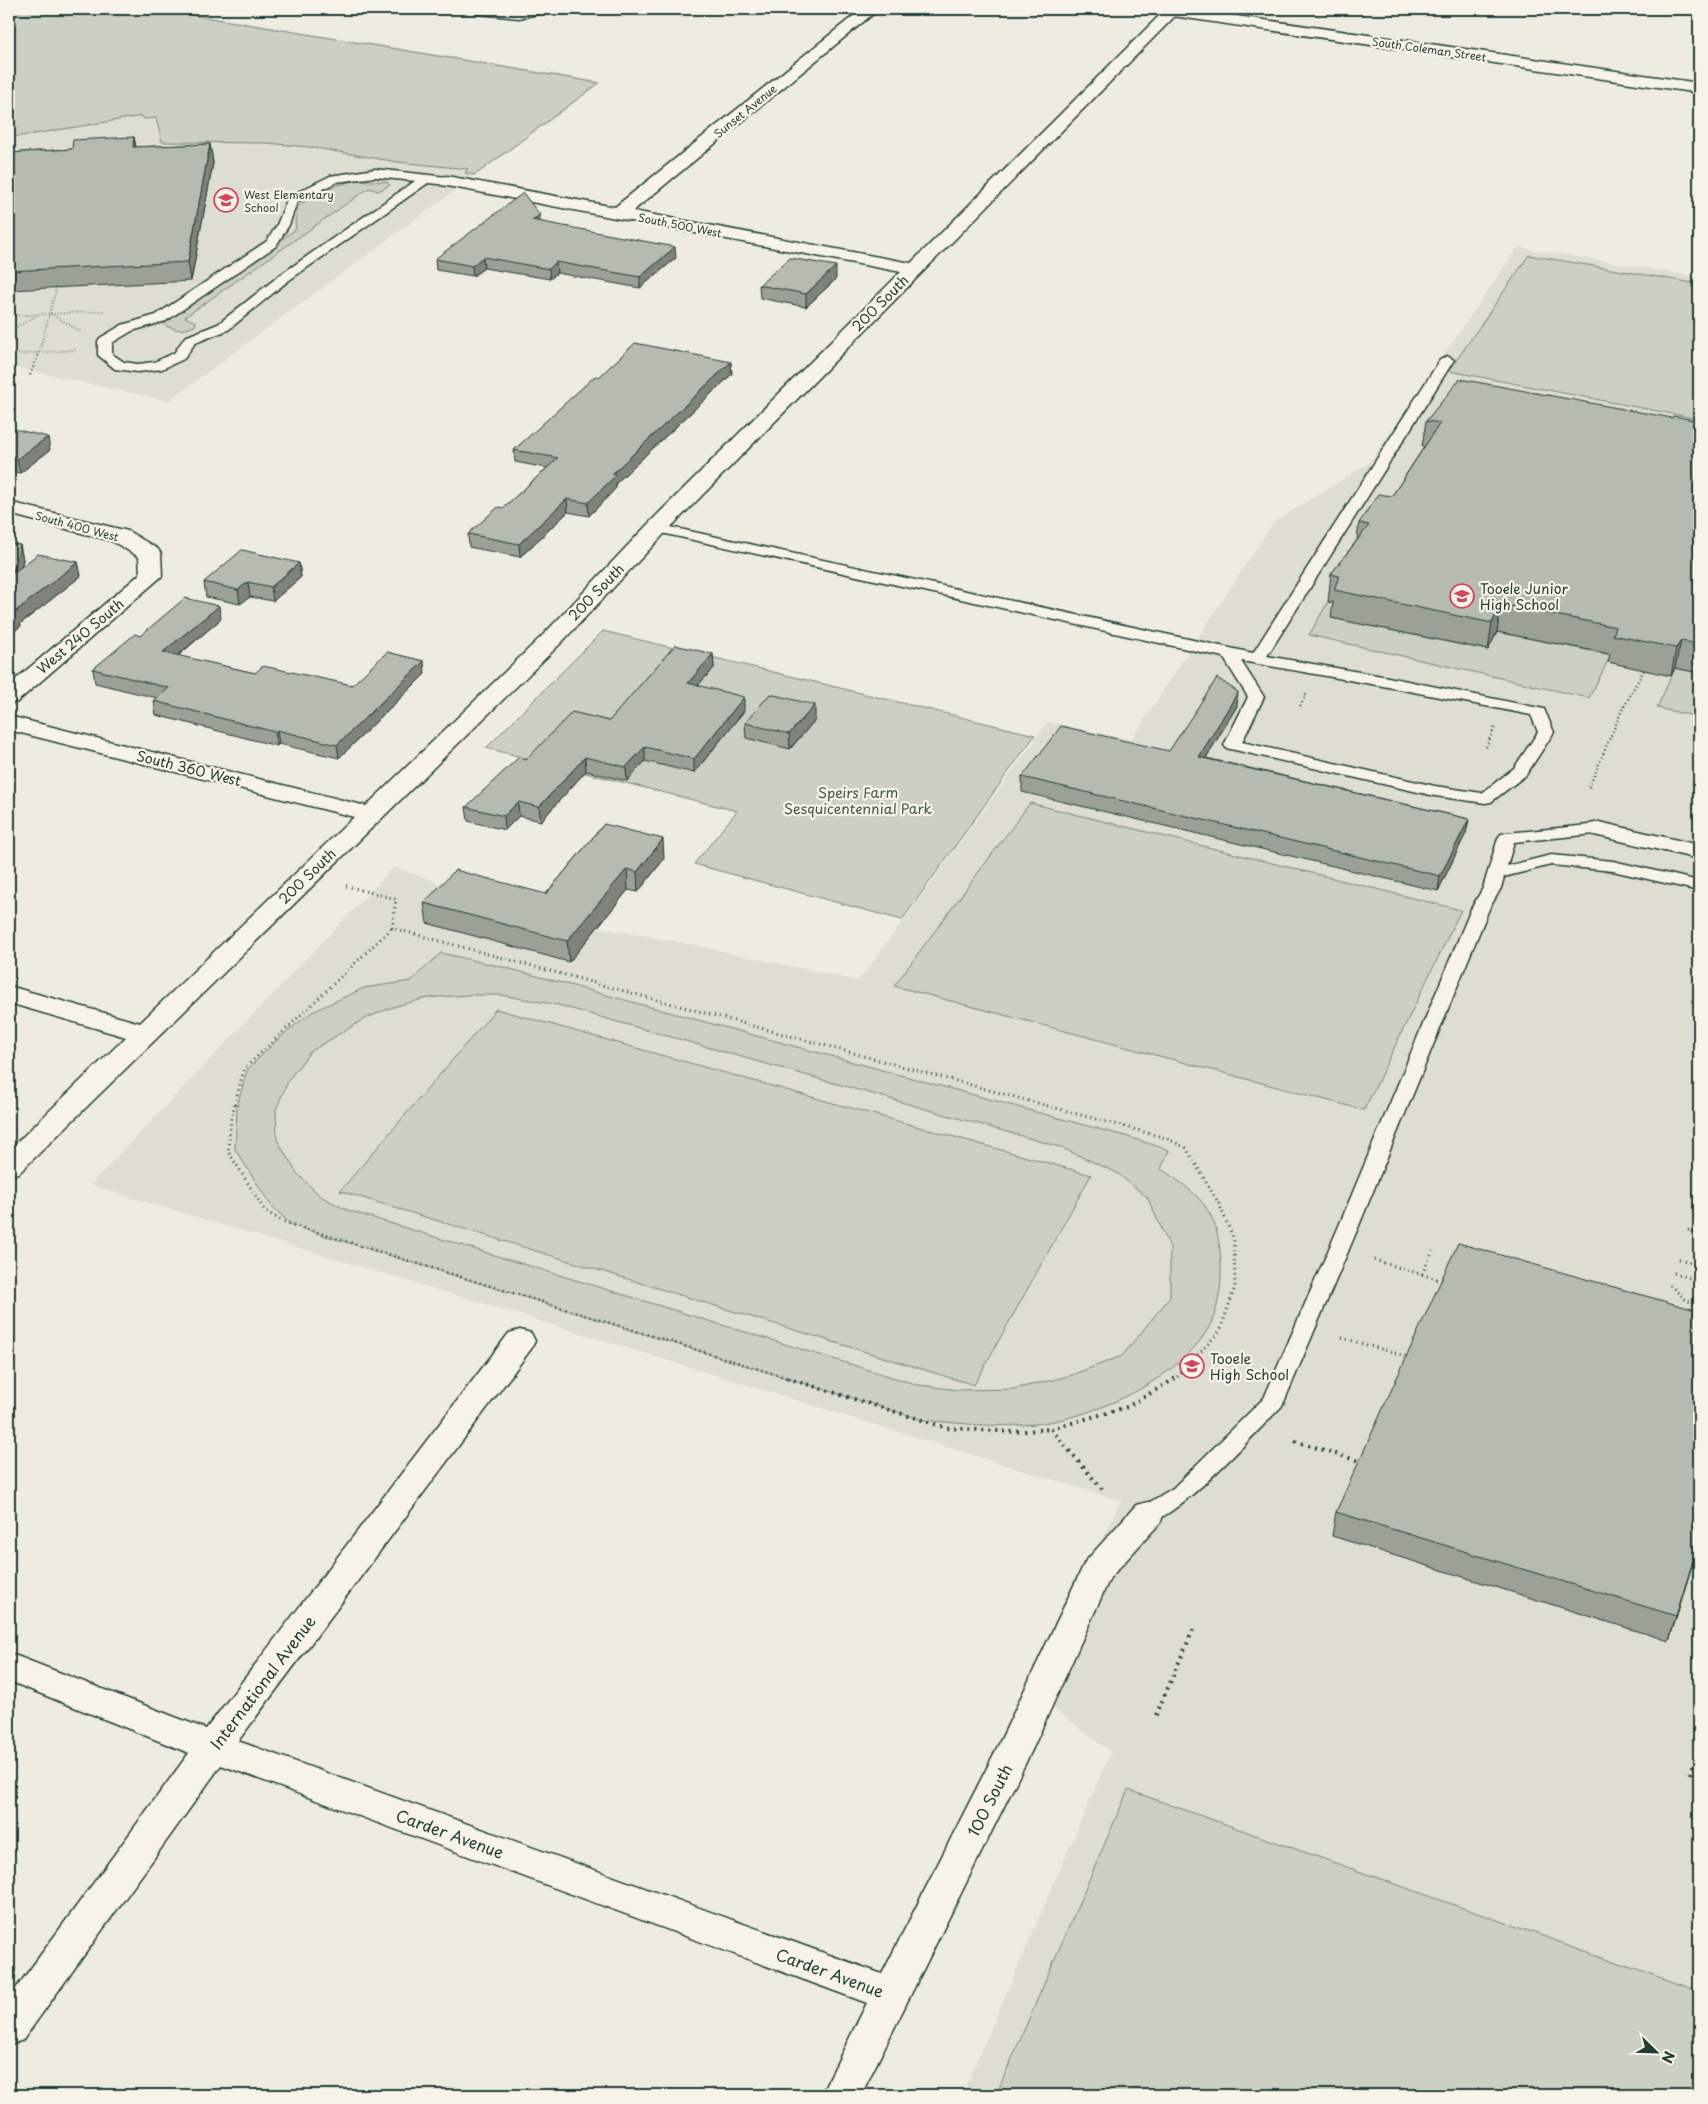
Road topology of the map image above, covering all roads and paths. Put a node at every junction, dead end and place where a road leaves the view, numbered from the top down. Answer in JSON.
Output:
{"nodes":[{"id":1,"x":480,"y":9,"type":"edge"},
{"id":2,"x":542,"y":9,"type":"edge"},
{"id":3,"x":871,"y":9,"type":"edge"},
{"id":4,"x":1169,"y":9,"type":"edge"},
{"id":5,"x":1699,"y":88,"type":"edge"},
{"id":6,"x":426,"y":180,"type":"junction"},
{"id":7,"x":447,"y":181,"type":"joint"},
{"id":8,"x":618,"y":214,"type":"junction"},
{"id":9,"x":914,"y":269,"type":"junction"},
{"id":10,"x":56,"y":289,"type":"edge"},
{"id":11,"x":111,"y":311,"type":"dead end"},
{"id":12,"x":38,"y":314,"type":"junction"},
{"id":13,"x":50,"y":314,"type":"junction"},
{"id":14,"x":9,"y":316,"type":"edge"},
{"id":15,"x":9,"y":331,"type":"edge"},
{"id":16,"x":82,"y":332,"type":"dead end"},
{"id":17,"x":76,"y":350,"type":"dead end"},
{"id":18,"x":39,"y":353,"type":"junction"},
{"id":19,"x":9,"y":355,"type":"edge"},
{"id":20,"x":1447,"y":360,"type":"dead end"},
{"id":21,"x":30,"y":375,"type":"dead end"},
{"id":22,"x":9,"y":508,"type":"edge"},
{"id":23,"x":657,"y":528,"type":"junction"},
{"id":24,"x":151,"y":576,"type":"joint"},
{"id":25,"x":1229,"y":654,"type":"junction"},
{"id":26,"x":1257,"y":659,"type":"junction"},
{"id":27,"x":1644,"y":670,"type":"edge"},
{"id":28,"x":9,"y":697,"type":"edge"},
{"id":29,"x":1497,"y":722,"type":"dead end"},
{"id":30,"x":9,"y":723,"type":"edge"},
{"id":31,"x":1486,"y":747,"type":"dead end"},
{"id":32,"x":1589,"y":786,"type":"dead end"},
{"id":33,"x":370,"y":814,"type":"junction"},
{"id":34,"x":1600,"y":830,"type":"joint"},
{"id":35,"x":1699,"y":852,"type":"edge"},
{"id":36,"x":1496,"y":874,"type":"junction"},
{"id":37,"x":346,"y":886,"type":"dead end"},
{"id":38,"x":1699,"y":886,"type":"edge"},
{"id":39,"x":392,"y":928,"type":"junction"},
{"id":40,"x":9,"y":994,"type":"edge"},
{"id":41,"x":146,"y":1034,"type":"junction"},
{"id":42,"x":9,"y":1166,"type":"edge"},
{"id":43,"x":1688,"y":1230,"type":"dead end"},
{"id":44,"x":1699,"y":1233,"type":"edge"},
{"id":45,"x":1433,"y":1251,"type":"dead end"},
{"id":46,"x":1679,"y":1259,"type":"dead end"},
{"id":47,"x":1374,"y":1260,"type":"dead end"},
{"id":48,"x":1699,"y":1264,"type":"edge"},
{"id":49,"x":1422,"y":1274,"type":"junction"},
{"id":50,"x":1674,"y":1274,"type":"dead end"},
{"id":51,"x":1699,"y":1281,"type":"edge"},
{"id":52,"x":1447,"y":1282,"type":"edge"},
{"id":53,"x":1670,"y":1284,"type":"dead end"},
{"id":54,"x":1699,"y":1304,"type":"edge"},
{"id":55,"x":1342,"y":1338,"type":"dead end"},
{"id":56,"x":520,"y":1341,"type":"dead end"},
{"id":57,"x":1413,"y":1358,"type":"edge"},
{"id":58,"x":1051,"y":1429,"type":"junction"},
{"id":59,"x":1296,"y":1441,"type":"dead end"},
{"id":60,"x":1365,"y":1463,"type":"edge"},
{"id":61,"x":1102,"y":1489,"type":"dead end"},
{"id":62,"x":1148,"y":1514,"type":"joint"},
{"id":63,"x":1193,"y":1630,"type":"dead end"},
{"id":64,"x":9,"y":1667,"type":"edge"},
{"id":65,"x":1156,"y":1715,"type":"dead end"},
{"id":66,"x":1699,"y":1740,"type":"edge"},
{"id":67,"x":213,"y":1747,"type":"junction"},
{"id":68,"x":1690,"y":1774,"type":"dead end"},
{"id":69,"x":892,"y":1995,"type":"junction"},
{"id":70,"x":9,"y":2028,"type":"edge"},
{"id":71,"x":841,"y":2095,"type":"edge"}],
"edges":[{"from":1,"to":2,"type":"street"},
{"from":3,"to":8,"type":"street","name":"Sunset Avenue"},
{"from":4,"to":5,"type":"street","name":"South Coleman Street"},
{"from":4,"to":9,"type":"street","name":"200 South"},
{"from":6,"to":6,"type":"lane"},
{"from":6,"to":7,"type":"lane"},
{"from":7,"to":8,"type":"street","name":"South 500 West"},
{"from":8,"to":9,"type":"street","name":"South 500 West"},
{"from":9,"to":23,"type":"street","name":"200 South"},
{"from":10,"to":13,"type":"path"},
{"from":11,"to":13,"type":"path"},
{"from":12,"to":13,"type":"path"},
{"from":12,"to":14,"type":"path"},
{"from":12,"to":15,"type":"path"},
{"from":13,"to":16,"type":"path"},
{"from":13,"to":18,"type":"path"},
{"from":17,"to":18,"type":"path"},
{"from":18,"to":19,"type":"path"},
{"from":18,"to":21,"type":"path"},
{"from":20,"to":26,"type":"lane"},
{"from":22,"to":24,"type":"street","name":"South 400 West"},
{"from":23,"to":25,"type":"lane"},
{"from":23,"to":33,"type":"street","name":"200 South"},
{"from":24,"to":28,"type":"street","name":"West 240 South"},
{"from":25,"to":26,"type":"lane"},
{"from":25,"to":26,"type":"lane"},
{"from":27,"to":32,"type":"path"},
{"from":29,"to":31,"type":"path"},
{"from":30,"to":33,"type":"street","name":"South 360 West"},
{"from":33,"to":41,"type":"street","name":"200 South"},
{"from":34,"to":35,"type":"street"},
{"from":34,"to":36,"type":"lane"},
{"from":36,"to":38,"type":"lane"},
{"from":36,"to":62,"type":"lane"},
{"from":37,"to":39,"type":"path"},
{"from":39,"to":58,"type":"path"},
{"from":39,"to":58,"type":"path"},
{"from":40,"to":41,"type":"street"},
{"from":41,"to":42,"type":"street","name":"200 South"},
{"from":43,"to":44,"type":"path"},
{"from":45,"to":49,"type":"path"},
{"from":46,"to":48,"type":"path"},
{"from":47,"to":49,"type":"path"},
{"from":49,"to":52,"type":"path"},
{"from":50,"to":51,"type":"path"},
{"from":53,"to":54,"type":"path"},
{"from":55,"to":57,"type":"path"},
{"from":56,"to":67,"type":"street","name":"International Avenue"},
{"from":58,"to":61,"type":"path"},
{"from":59,"to":60,"type":"path"},
{"from":62,"to":69,"type":"street","name":"100 South"},
{"from":63,"to":65,"type":"path"},
{"from":64,"to":67,"type":"street","name":"Carder Avenue"},
{"from":66,"to":68,"type":"path"},
{"from":67,"to":69,"type":"street","name":"Carder Avenue"},
{"from":67,"to":70,"type":"street","name":"International Avenue"},
{"from":69,"to":71,"type":"street","name":"100 South"}]}
